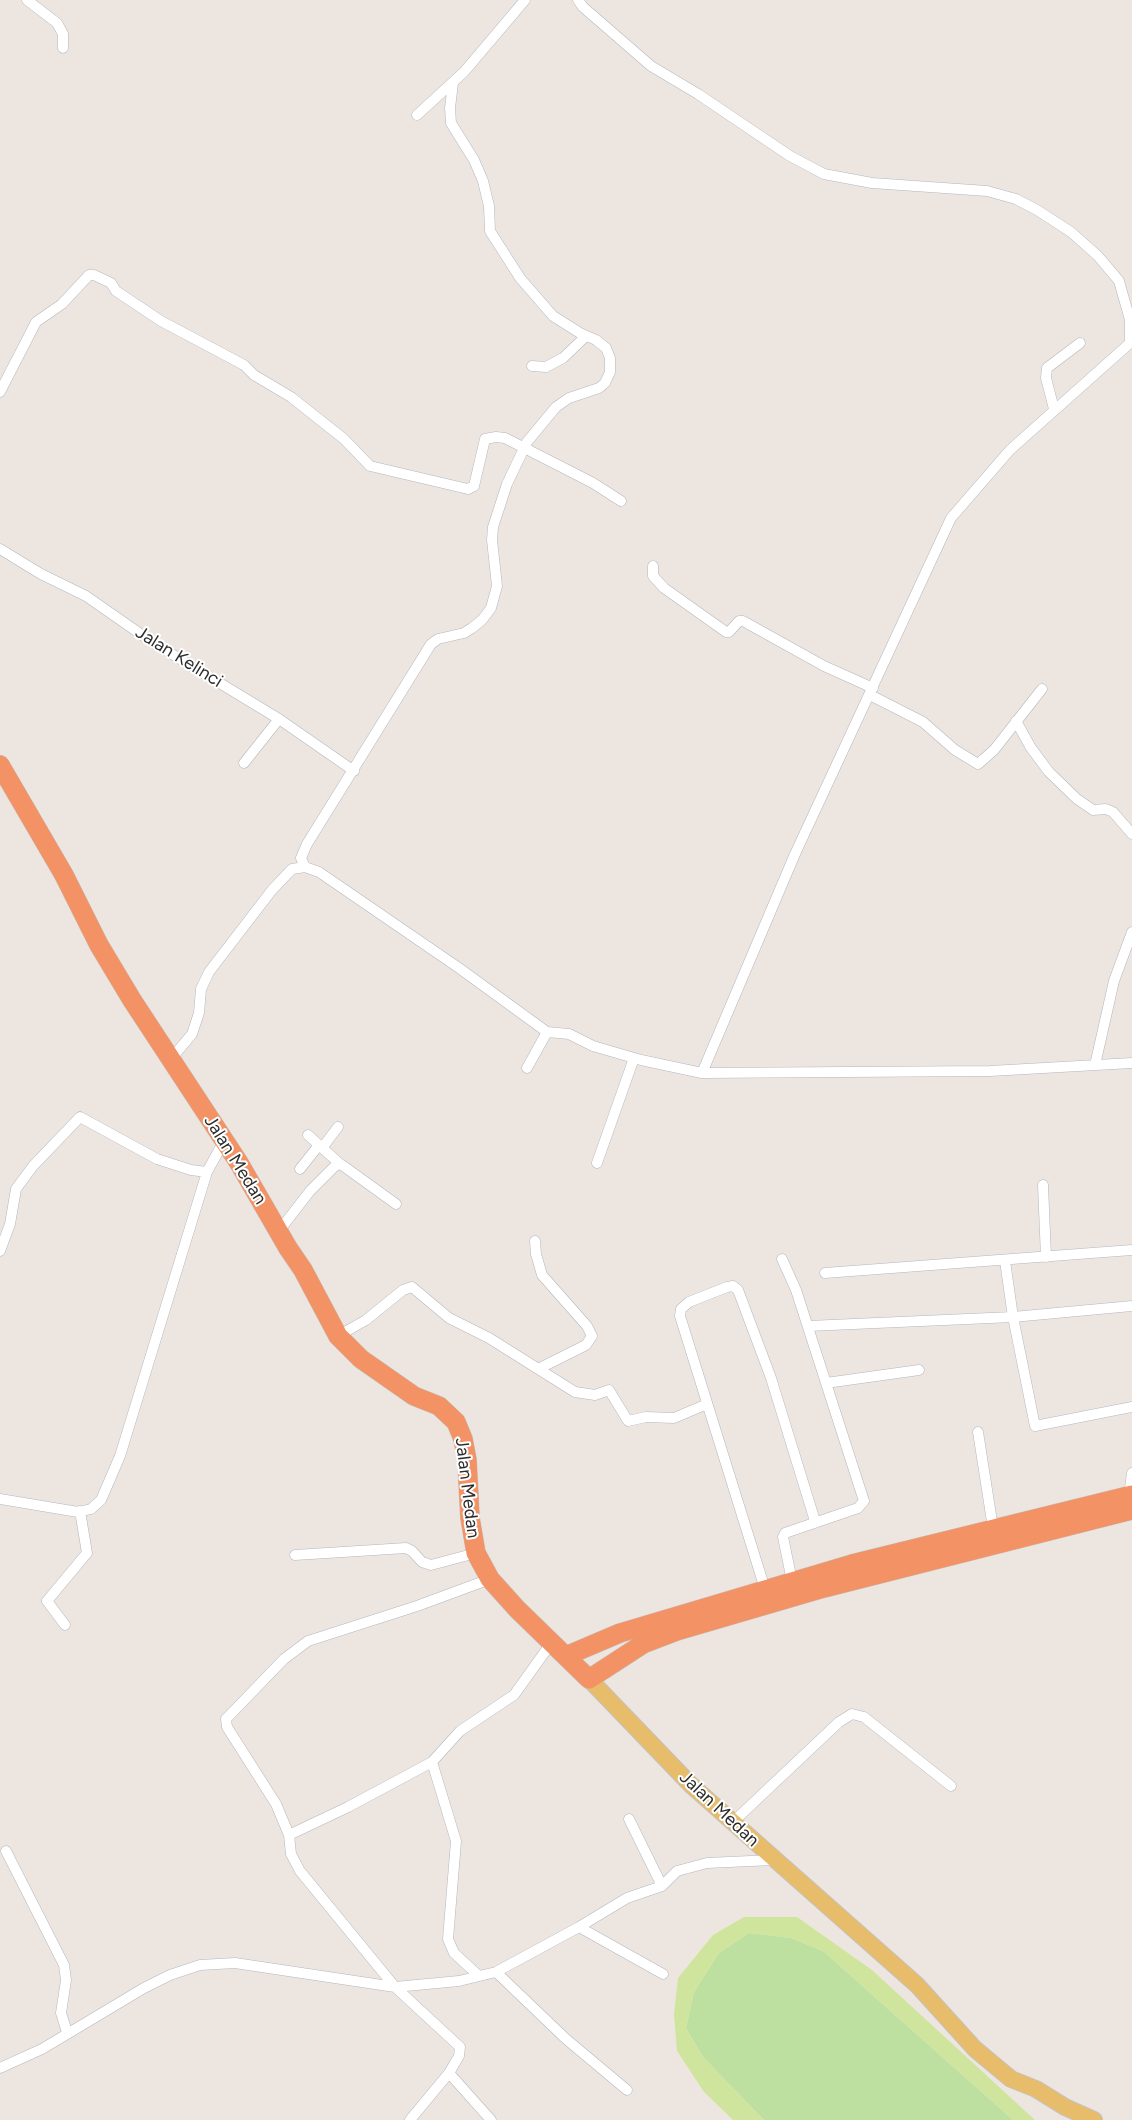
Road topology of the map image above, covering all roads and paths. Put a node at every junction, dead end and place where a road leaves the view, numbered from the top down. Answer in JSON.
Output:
{"nodes":[{"id":1,"x":27,"y":0,"type":"edge"},
{"id":2,"x":525,"y":0,"type":"edge"},
{"id":3,"x":578,"y":0,"type":"edge"},
{"id":4,"x":63,"y":48,"type":"dead end"},
{"id":5,"x":454,"y":83,"type":"junction"},
{"id":6,"x":417,"y":115,"type":"dead end"},
{"id":7,"x":586,"y":336,"type":"junction"},
{"id":8,"x":1080,"y":343,"type":"dead end"},
{"id":9,"x":532,"y":366,"type":"dead end"},
{"id":10,"x":0,"y":392,"type":"edge"},
{"id":11,"x":1054,"y":409,"type":"junction"},
{"id":12,"x":523,"y":448,"type":"junction"},
{"id":13,"x":621,"y":502,"type":"dead end"},
{"id":14,"x":0,"y":549,"type":"edge"},
{"id":15,"x":653,"y":566,"type":"dead end"},
{"id":16,"x":1042,"y":690,"type":"dead end"},
{"id":17,"x":872,"y":692,"type":"junction"},
{"id":18,"x":279,"y":719,"type":"junction"},
{"id":19,"x":1016,"y":721,"type":"junction"},
{"id":20,"x":244,"y":764,"type":"dead end"},
{"id":21,"x":0,"y":765,"type":"edge"},
{"id":22,"x":354,"y":771,"type":"junction"},
{"id":23,"x":1132,"y":834,"type":"edge"},
{"id":24,"x":305,"y":868,"type":"junction"},
{"id":25,"x":1132,"y":932,"type":"edge"},
{"id":26,"x":547,"y":1032,"type":"junction"},
{"id":27,"x":634,"y":1058,"type":"junction"},
{"id":28,"x":170,"y":1059,"type":"junction"},
{"id":29,"x":1132,"y":1063,"type":"edge"},
{"id":30,"x":1095,"y":1065,"type":"junction"},
{"id":31,"x":527,"y":1068,"type":"dead end"},
{"id":32,"x":702,"y":1073,"type":"junction"},
{"id":33,"x":338,"y":1128,"type":"dead end"},
{"id":34,"x":308,"y":1136,"type":"dead end"},
{"id":35,"x":224,"y":1141,"type":"junction"},
{"id":36,"x":321,"y":1146,"type":"junction"},
{"id":37,"x":597,"y":1162,"type":"dead end"},
{"id":38,"x":340,"y":1164,"type":"junction"},
{"id":39,"x":300,"y":1169,"type":"dead end"},
{"id":40,"x":207,"y":1172,"type":"junction"},
{"id":41,"x":1043,"y":1185,"type":"dead end"},
{"id":42,"x":396,"y":1204,"type":"dead end"},
{"id":43,"x":279,"y":1231,"type":"junction"},
{"id":44,"x":536,"y":1241,"type":"dead end"},
{"id":45,"x":1132,"y":1250,"type":"edge"},
{"id":46,"x":0,"y":1252,"type":"edge"},
{"id":47,"x":1046,"y":1257,"type":"junction"},
{"id":48,"x":782,"y":1259,"type":"dead end"},
{"id":49,"x":1005,"y":1261,"type":"junction"},
{"id":50,"x":825,"y":1274,"type":"dead end"},
{"id":51,"x":1132,"y":1306,"type":"edge"},
{"id":52,"x":1013,"y":1317,"type":"junction"},
{"id":53,"x":808,"y":1326,"type":"junction"},
{"id":54,"x":338,"y":1336,"type":"junction"},
{"id":55,"x":538,"y":1369,"type":"junction"},
{"id":56,"x":919,"y":1370,"type":"dead end"},
{"id":57,"x":826,"y":1383,"type":"junction"},
{"id":58,"x":707,"y":1404,"type":"junction"},
{"id":59,"x":1132,"y":1408,"type":"edge"},
{"id":60,"x":978,"y":1432,"type":"dead end"},
{"id":61,"x":1132,"y":1473,"type":"edge"},
{"id":62,"x":0,"y":1499,"type":"edge"},
{"id":63,"x":1131,"y":1500,"type":"edge"},
{"id":64,"x":80,"y":1511,"type":"junction"},
{"id":65,"x":1076,"y":1516,"type":"junction"},
{"id":66,"x":815,"y":1521,"type":"junction"},
{"id":67,"x":993,"y":1528,"type":"junction"},
{"id":68,"x":476,"y":1553,"type":"junction"},
{"id":69,"x":295,"y":1555,"type":"dead end"},
{"id":70,"x":490,"y":1578,"type":"junction"},
{"id":71,"x":792,"y":1581,"type":"junction"},
{"id":72,"x":765,"y":1589,"type":"junction"},
{"id":73,"x":64,"y":1625,"type":"dead end"},
{"id":74,"x":552,"y":1642,"type":"junction"},
{"id":75,"x":566,"y":1656,"type":"junction"},
{"id":76,"x":589,"y":1679,"type":"junction"},
{"id":77,"x":432,"y":1762,"type":"junction"},
{"id":78,"x":951,"y":1786,"type":"dead end"},
{"id":79,"x":629,"y":1819,"type":"dead end"},
{"id":80,"x":733,"y":1822,"type":"junction"},
{"id":81,"x":288,"y":1835,"type":"junction"},
{"id":82,"x":6,"y":1851,"type":"dead end"},
{"id":83,"x":774,"y":1860,"type":"junction"},
{"id":84,"x":662,"y":1886,"type":"junction"},
{"id":85,"x":579,"y":1928,"type":"junction"},
{"id":86,"x":496,"y":1972,"type":"junction"},
{"id":87,"x":663,"y":1974,"type":"dead end"},
{"id":88,"x":479,"y":1976,"type":"junction"},
{"id":89,"x":395,"y":1987,"type":"junction"},
{"id":90,"x":67,"y":2032,"type":"junction"},
{"id":91,"x":0,"y":2068,"type":"edge"},
{"id":92,"x":449,"y":2073,"type":"junction"},
{"id":93,"x":627,"y":2090,"type":"dead end"},
{"id":94,"x":410,"y":2120,"type":"edge"},
{"id":95,"x":491,"y":2120,"type":"edge"},
{"id":96,"x":1094,"y":2120,"type":"edge"}],
"edges":[{"from":1,"to":4,"type":"street"},
{"from":2,"to":5,"type":"street"},
{"from":3,"to":11,"type":"street"},
{"from":5,"to":6,"type":"street"},
{"from":5,"to":7,"type":"street"},
{"from":7,"to":9,"type":"street"},
{"from":7,"to":12,"type":"street"},
{"from":8,"to":11,"type":"street"},
{"from":10,"to":12,"type":"street"},
{"from":11,"to":17,"type":"street"},
{"from":12,"to":13,"type":"street"},
{"from":12,"to":22,"type":"street"},
{"from":14,"to":18,"type":"street","name":"Jalan Kelinci"},
{"from":15,"to":17,"type":"street"},
{"from":16,"to":19,"type":"street"},
{"from":17,"to":19,"type":"street"},
{"from":17,"to":32,"type":"street"},
{"from":18,"to":20,"type":"street"},
{"from":18,"to":22,"type":"street","name":"Jalan Kelinci"},
{"from":19,"to":23,"type":"street"},
{"from":21,"to":28,"type":"highway","name":"Jalan Medan"},
{"from":22,"to":24,"type":"street"},
{"from":24,"to":26,"type":"street"},
{"from":24,"to":28,"type":"street"},
{"from":25,"to":30,"type":"street"},
{"from":26,"to":27,"type":"street"},
{"from":26,"to":31,"type":"street"},
{"from":27,"to":32,"type":"street"},
{"from":27,"to":37,"type":"street"},
{"from":28,"to":35,"type":"highway","name":"Jalan Medan"},
{"from":29,"to":30,"type":"street"},
{"from":30,"to":32,"type":"street"},
{"from":33,"to":36,"type":"street"},
{"from":34,"to":36,"type":"street"},
{"from":35,"to":40,"type":"street"},
{"from":35,"to":43,"type":"highway","name":"Jalan Medan"},
{"from":36,"to":38,"type":"street"},
{"from":36,"to":39,"type":"street"},
{"from":38,"to":42,"type":"street"},
{"from":38,"to":43,"type":"street"},
{"from":40,"to":46,"type":"street"},
{"from":40,"to":64,"type":"street"},
{"from":41,"to":47,"type":"street"},
{"from":43,"to":54,"type":"highway","name":"Jalan Medan"},
{"from":44,"to":55,"type":"street"},
{"from":45,"to":47,"type":"street"},
{"from":47,"to":49,"type":"street"},
{"from":48,"to":53,"type":"street"},
{"from":49,"to":50,"type":"street"},
{"from":49,"to":52,"type":"street"},
{"from":51,"to":52,"type":"street"},
{"from":52,"to":53,"type":"street"},
{"from":52,"to":59,"type":"street"},
{"from":53,"to":57,"type":"street"},
{"from":54,"to":55,"type":"street"},
{"from":54,"to":68,"type":"highway","name":"Jalan Medan"},
{"from":55,"to":58,"type":"street"},
{"from":56,"to":57,"type":"street"},
{"from":57,"to":66,"type":"street"},
{"from":58,"to":66,"type":"street"},
{"from":58,"to":72,"type":"street"},
{"from":60,"to":67,"type":"street"},
{"from":61,"to":63,"type":"street"},
{"from":62,"to":64,"type":"street"},
{"from":63,"to":65,"type":"highway"},
{"from":64,"to":73,"type":"street"},
{"from":65,"to":67,"type":"highway"},
{"from":65,"to":76,"type":"highway"},
{"from":66,"to":71,"type":"street"},
{"from":67,"to":71,"type":"highway"},
{"from":68,"to":69,"type":"street"},
{"from":68,"to":70,"type":"highway","name":"Jalan Medan"},
{"from":70,"to":74,"type":"highway","name":"Jalan Medan"},
{"from":70,"to":81,"type":"street"},
{"from":71,"to":72,"type":"highway"},
{"from":72,"to":75,"type":"highway"},
{"from":74,"to":75,"type":"highway","name":"Jalan Medan"},
{"from":74,"to":77,"type":"street"},
{"from":75,"to":76,"type":"highway","name":"Jalan Medan"},
{"from":76,"to":80,"type":"main road","name":"Jalan Medan"},
{"from":77,"to":81,"type":"street"},
{"from":77,"to":88,"type":"street"},
{"from":78,"to":80,"type":"street"},
{"from":79,"to":84,"type":"street"},
{"from":80,"to":83,"type":"main road","name":"Jalan Medan"},
{"from":81,"to":89,"type":"street"},
{"from":82,"to":90,"type":"street"},
{"from":83,"to":84,"type":"street"},
{"from":83,"to":96,"type":"main road","name":"Jalan Medan"},
{"from":84,"to":85,"type":"street"},
{"from":85,"to":86,"type":"street"},
{"from":85,"to":87,"type":"street"},
{"from":86,"to":88,"type":"street"},
{"from":86,"to":93,"type":"street"},
{"from":88,"to":89,"type":"street"},
{"from":89,"to":90,"type":"street"},
{"from":89,"to":92,"type":"street"},
{"from":90,"to":91,"type":"street"},
{"from":92,"to":94,"type":"street"},
{"from":92,"to":95,"type":"street"}]}
